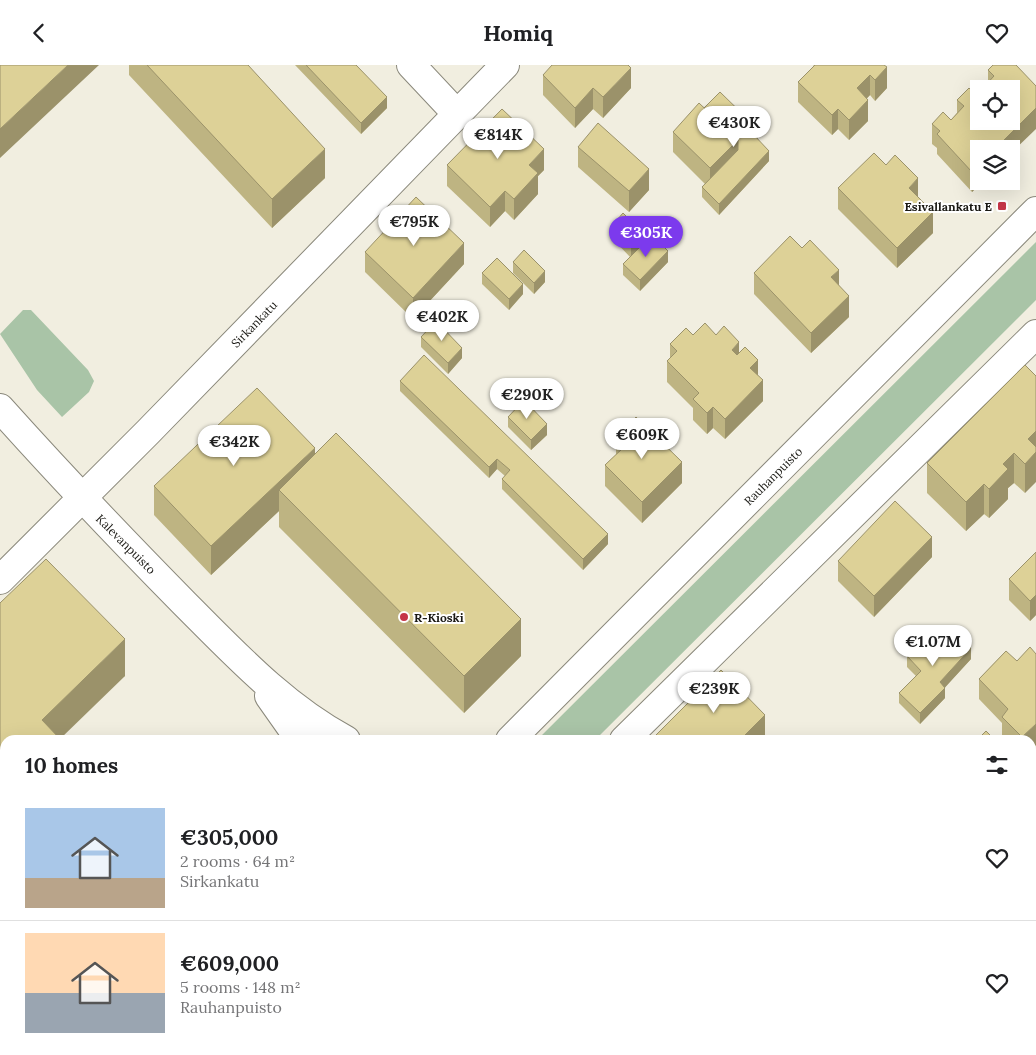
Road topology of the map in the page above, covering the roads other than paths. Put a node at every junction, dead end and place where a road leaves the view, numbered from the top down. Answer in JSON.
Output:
{"nodes":[{"id":1,"x":411,"y":65,"type":"edge"},
{"id":2,"x":505,"y":65,"type":"edge"},
{"id":3,"x":457,"y":114,"type":"junction"},
{"id":4,"x":1036,"y":211,"type":"edge"},
{"id":5,"x":1036,"y":334,"type":"edge"},
{"id":6,"x":0,"y":408,"type":"edge"},
{"id":7,"x":82,"y":500,"type":"junction"},
{"id":8,"x":0,"y":579,"type":"edge"},
{"id":9,"x":256,"y":675,"type":"junction"},
{"id":10,"x":297,"y":735,"type":"edge"},
{"id":11,"x":337,"y":735,"type":"edge"},
{"id":12,"x":515,"y":735,"type":"edge"},
{"id":13,"x":629,"y":735,"type":"edge"}],
"edges":[{"from":1,"to":3,"type":"street"},
{"from":2,"to":3,"type":"street","name":"Sirkankatu"},
{"from":3,"to":7,"type":"street","name":"Sirkankatu"},
{"from":4,"to":12,"type":"street","name":"Rauhanpuisto"},
{"from":5,"to":13,"type":"street"},
{"from":6,"to":7,"type":"street","name":"Kalevanpuisto"},
{"from":7,"to":8,"type":"street","name":"Sirkankatu"},
{"from":7,"to":9,"type":"street","name":"Kalevanpuisto"},
{"from":9,"to":10,"type":"street","name":"Kalevanpuisto"},
{"from":9,"to":11,"type":"street","name":"Kalevanpuisto"}]}
